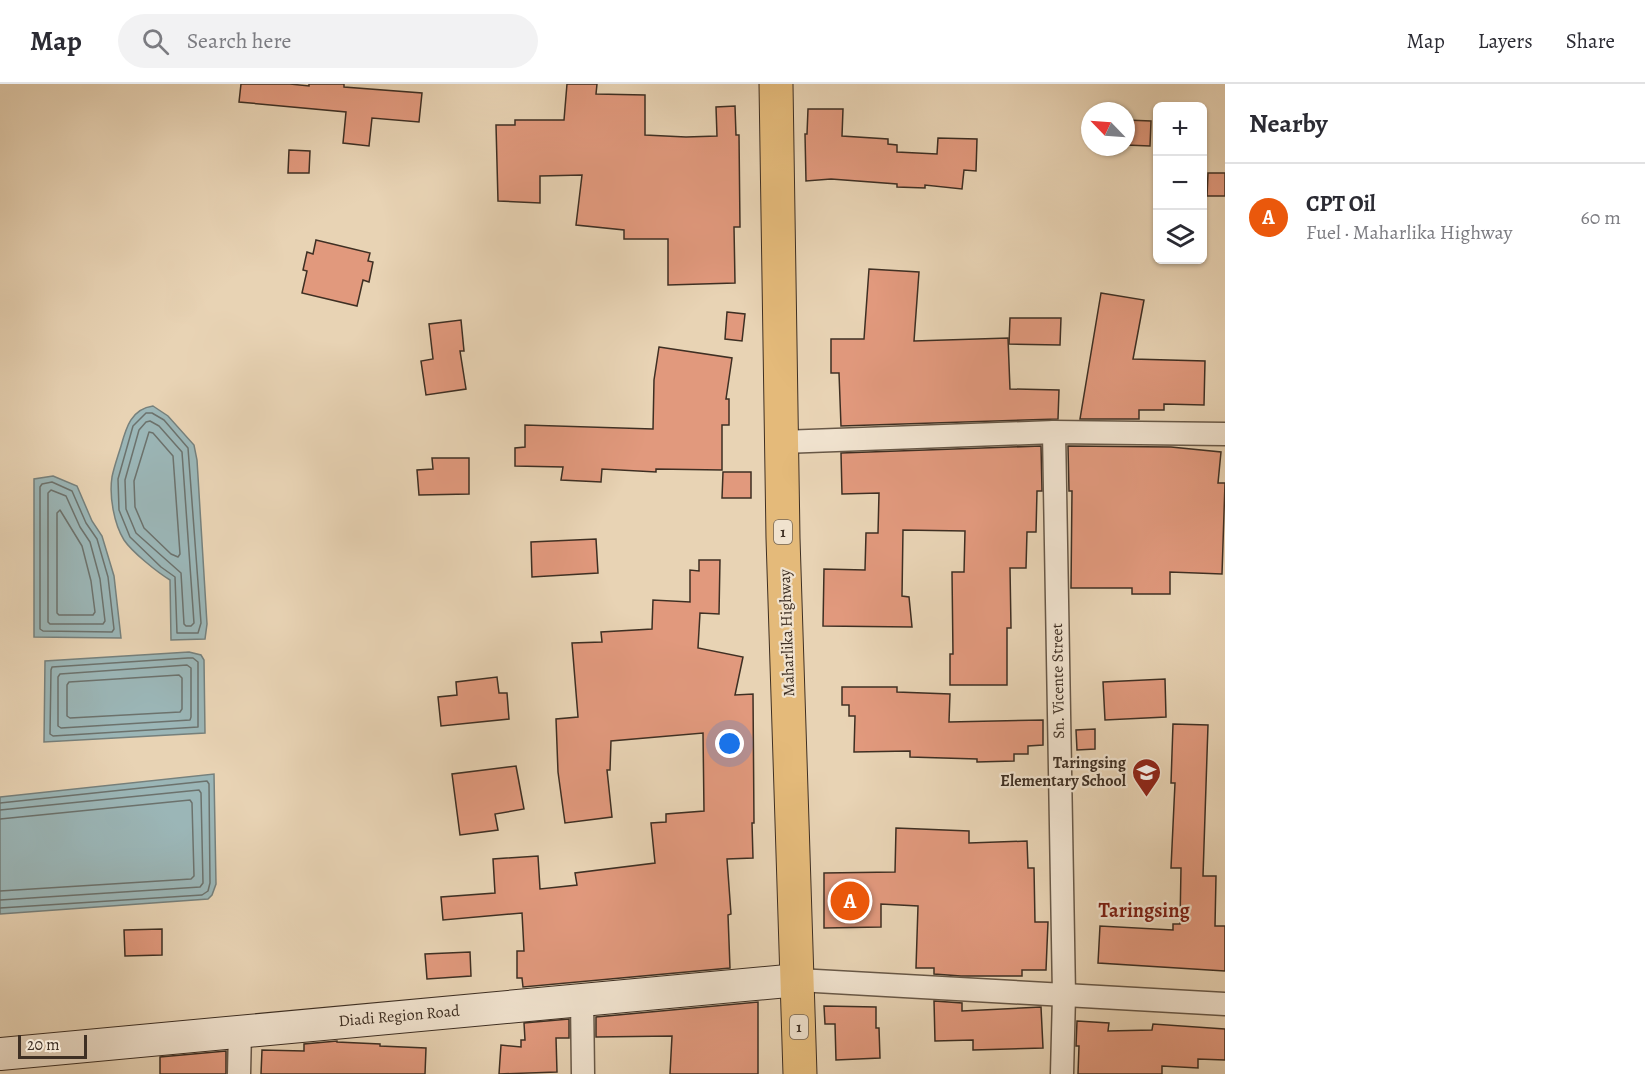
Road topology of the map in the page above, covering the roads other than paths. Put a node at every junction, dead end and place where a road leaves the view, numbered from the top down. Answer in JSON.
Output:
{"nodes":[{"id":1,"x":776,"y":84,"type":"edge"},
{"id":2,"x":1054,"y":432,"type":"junction"},
{"id":3,"x":1225,"y":434,"type":"edge"},
{"id":4,"x":782,"y":442,"type":"junction"},
{"id":5,"x":798,"y":980,"type":"junction"},
{"id":6,"x":1064,"y":995,"type":"junction"},
{"id":7,"x":582,"y":998,"type":"junction"},
{"id":8,"x":1225,"y":1004,"type":"edge"},
{"id":9,"x":240,"y":1031,"type":"junction"},
{"id":10,"x":0,"y":1054,"type":"edge"},
{"id":11,"x":239,"y":1074,"type":"edge"},
{"id":12,"x":583,"y":1074,"type":"edge"},
{"id":13,"x":800,"y":1074,"type":"edge"},
{"id":14,"x":1062,"y":1074,"type":"edge"}],
"edges":[{"from":1,"to":4,"type":"highway","name":"Maharlika Highway","number":"1"},
{"from":2,"to":3,"type":"street"},
{"from":2,"to":4,"type":"street"},
{"from":2,"to":6,"type":"street","name":"Sn. Vicente Street"},
{"from":4,"to":5,"type":"highway","name":"Maharlika Highway","number":"1"},
{"from":5,"to":6,"type":"street"},
{"from":5,"to":7,"type":"main road","name":"Diadi Region Road"},
{"from":5,"to":13,"type":"highway","name":"Maharlika Highway","number":"1"},
{"from":6,"to":8,"type":"street"},
{"from":6,"to":14,"type":"street","name":"Sn. Vicente Street"},
{"from":7,"to":9,"type":"main road","name":"Diadi Region Road"},
{"from":7,"to":12,"type":"street"},
{"from":9,"to":10,"type":"main road","name":"Diadi Region Road"},
{"from":9,"to":11,"type":"street"}]}
